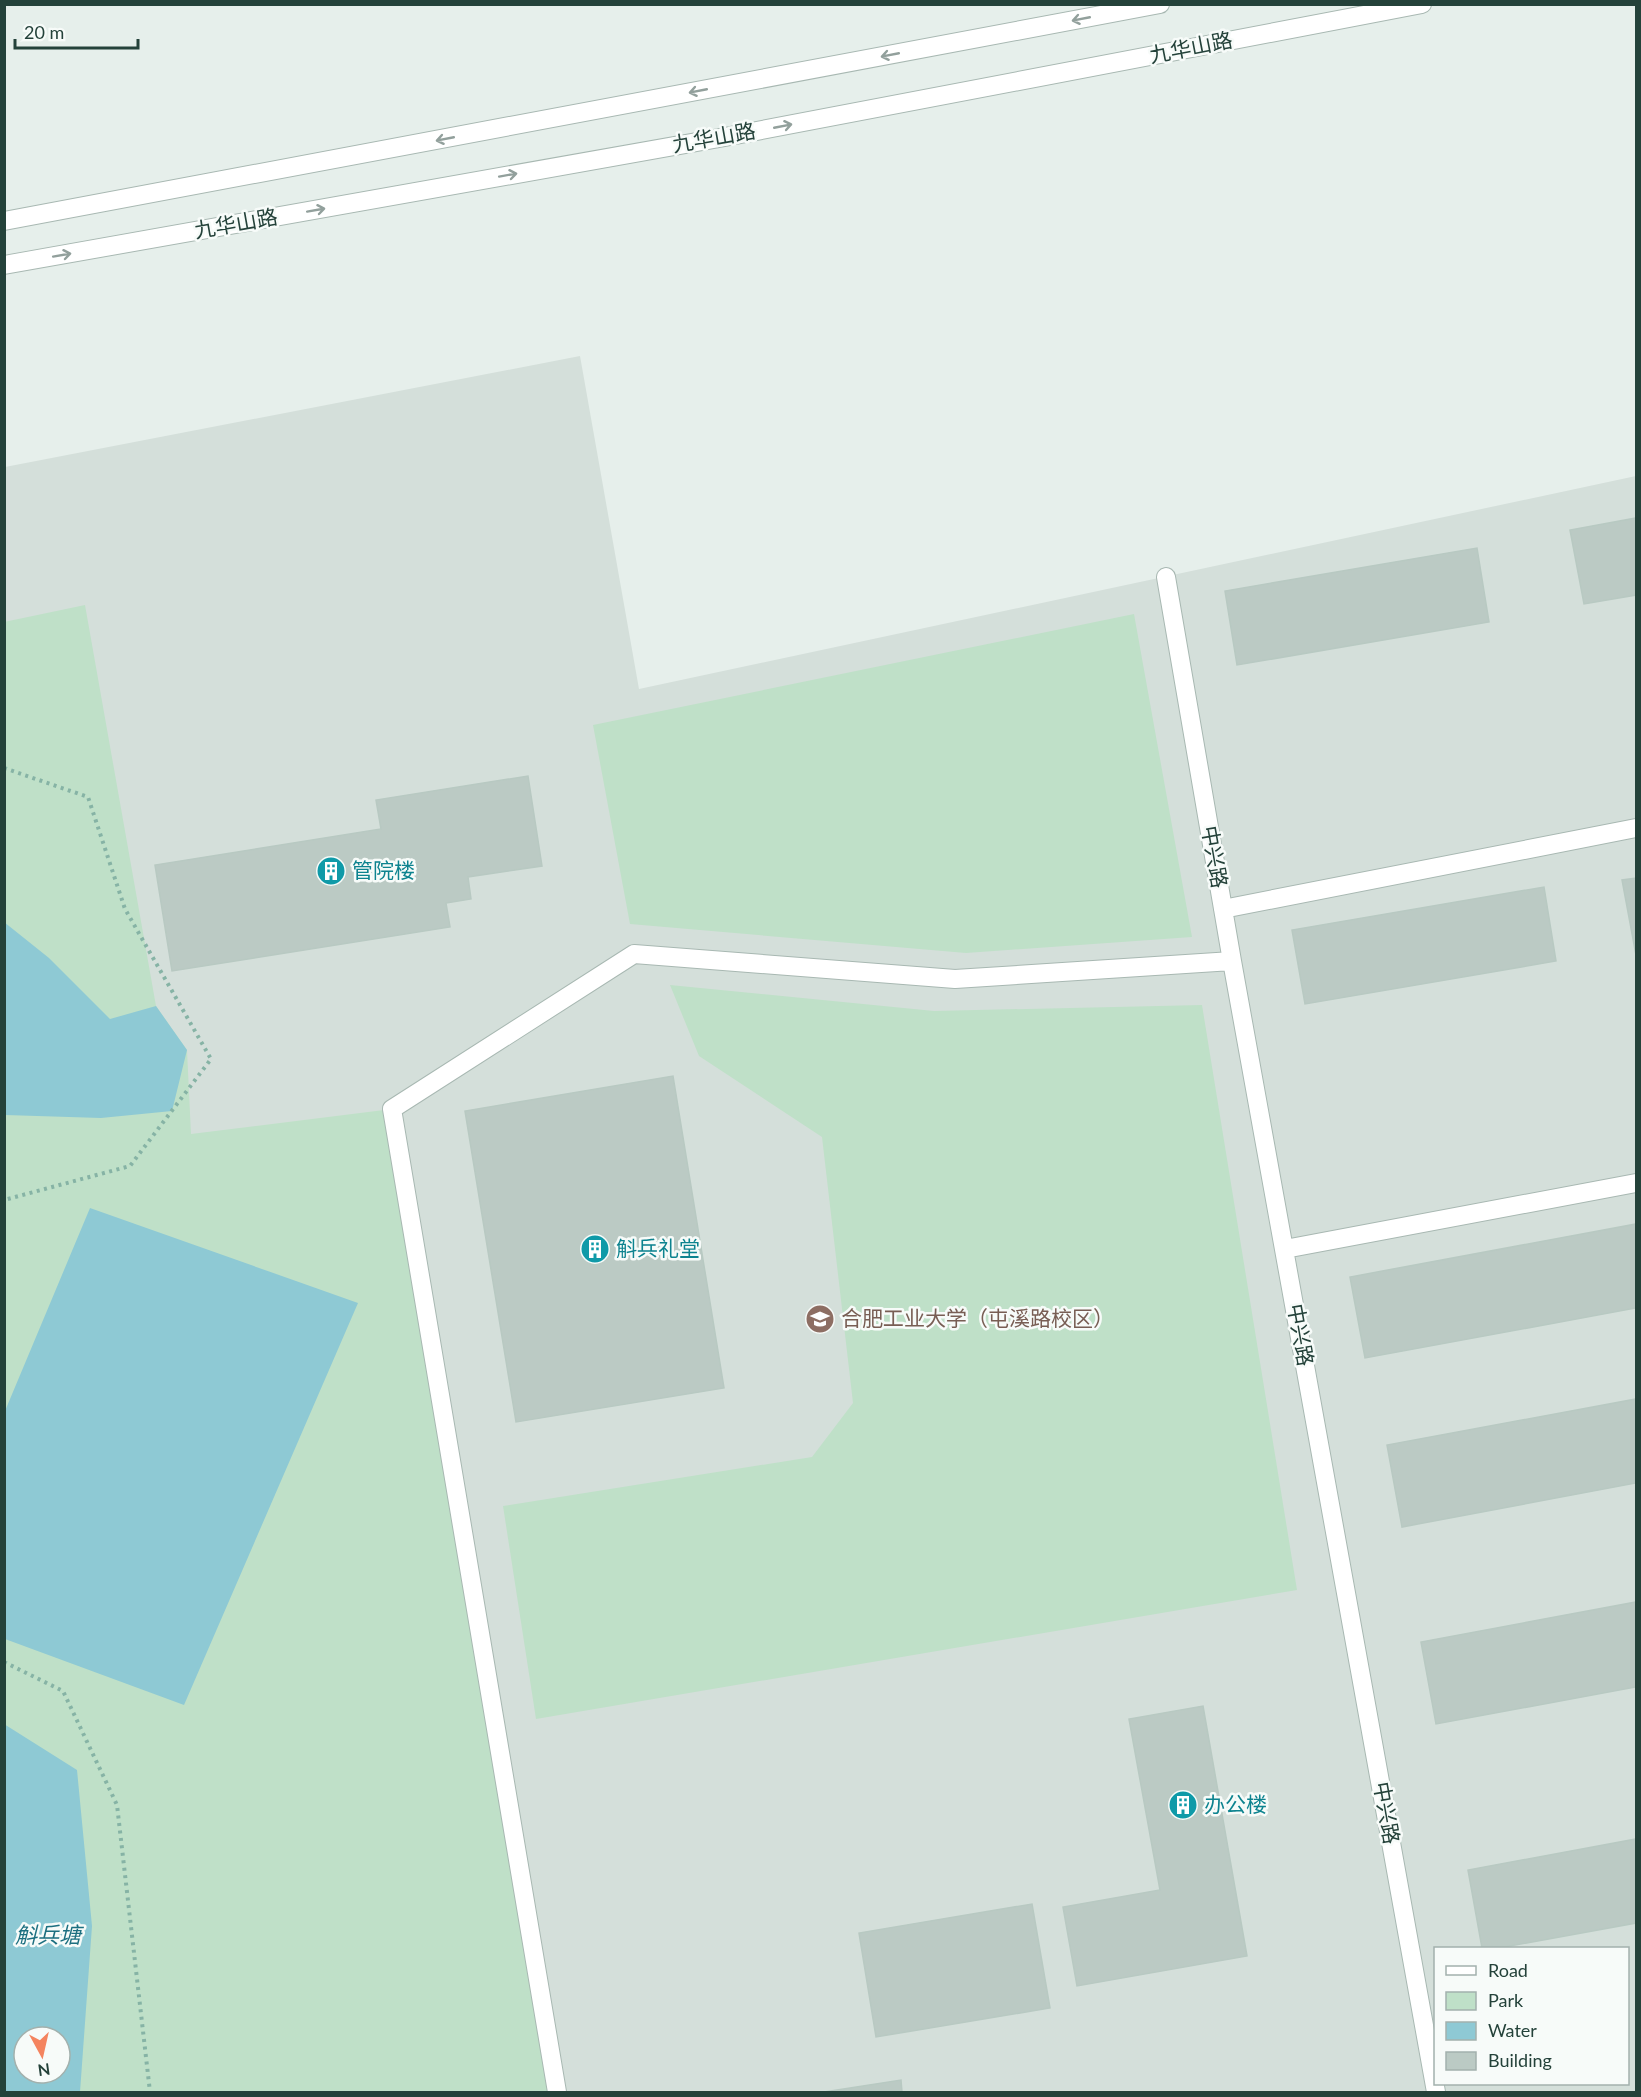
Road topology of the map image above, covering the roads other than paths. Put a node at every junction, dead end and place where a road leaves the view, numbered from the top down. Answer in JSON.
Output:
{"nodes":[{"id":1,"x":1160,"y":4,"type":"edge"},
{"id":2,"x":1422,"y":4,"type":"edge"},
{"id":3,"x":4,"y":221,"type":"edge"},
{"id":4,"x":4,"y":265,"type":"edge"},
{"id":5,"x":1166,"y":577,"type":"dead end"},
{"id":6,"x":1636,"y":828,"type":"edge"},
{"id":7,"x":1223,"y":909,"type":"junction"},
{"id":8,"x":1232,"y":961,"type":"junction"},
{"id":9,"x":1636,"y":1183,"type":"edge"},
{"id":10,"x":1285,"y":1249,"type":"junction"},
{"id":11,"x":1434,"y":2081,"type":"edge"},
{"id":12,"x":557,"y":2092,"type":"edge"}],
"edges":[{"from":1,"to":3,"type":"street","one_way":true},
{"from":4,"to":2,"type":"street","name":"九华山路","one_way":true},
{"from":5,"to":7,"type":"street","name":"中兴路"},
{"from":6,"to":7,"type":"street"},
{"from":7,"to":8,"type":"street","name":"中兴路"},
{"from":8,"to":10,"type":"street","name":"中兴路"},
{"from":8,"to":12,"type":"street"},
{"from":9,"to":10,"type":"street"},
{"from":10,"to":11,"type":"street","name":"中兴路"}]}
